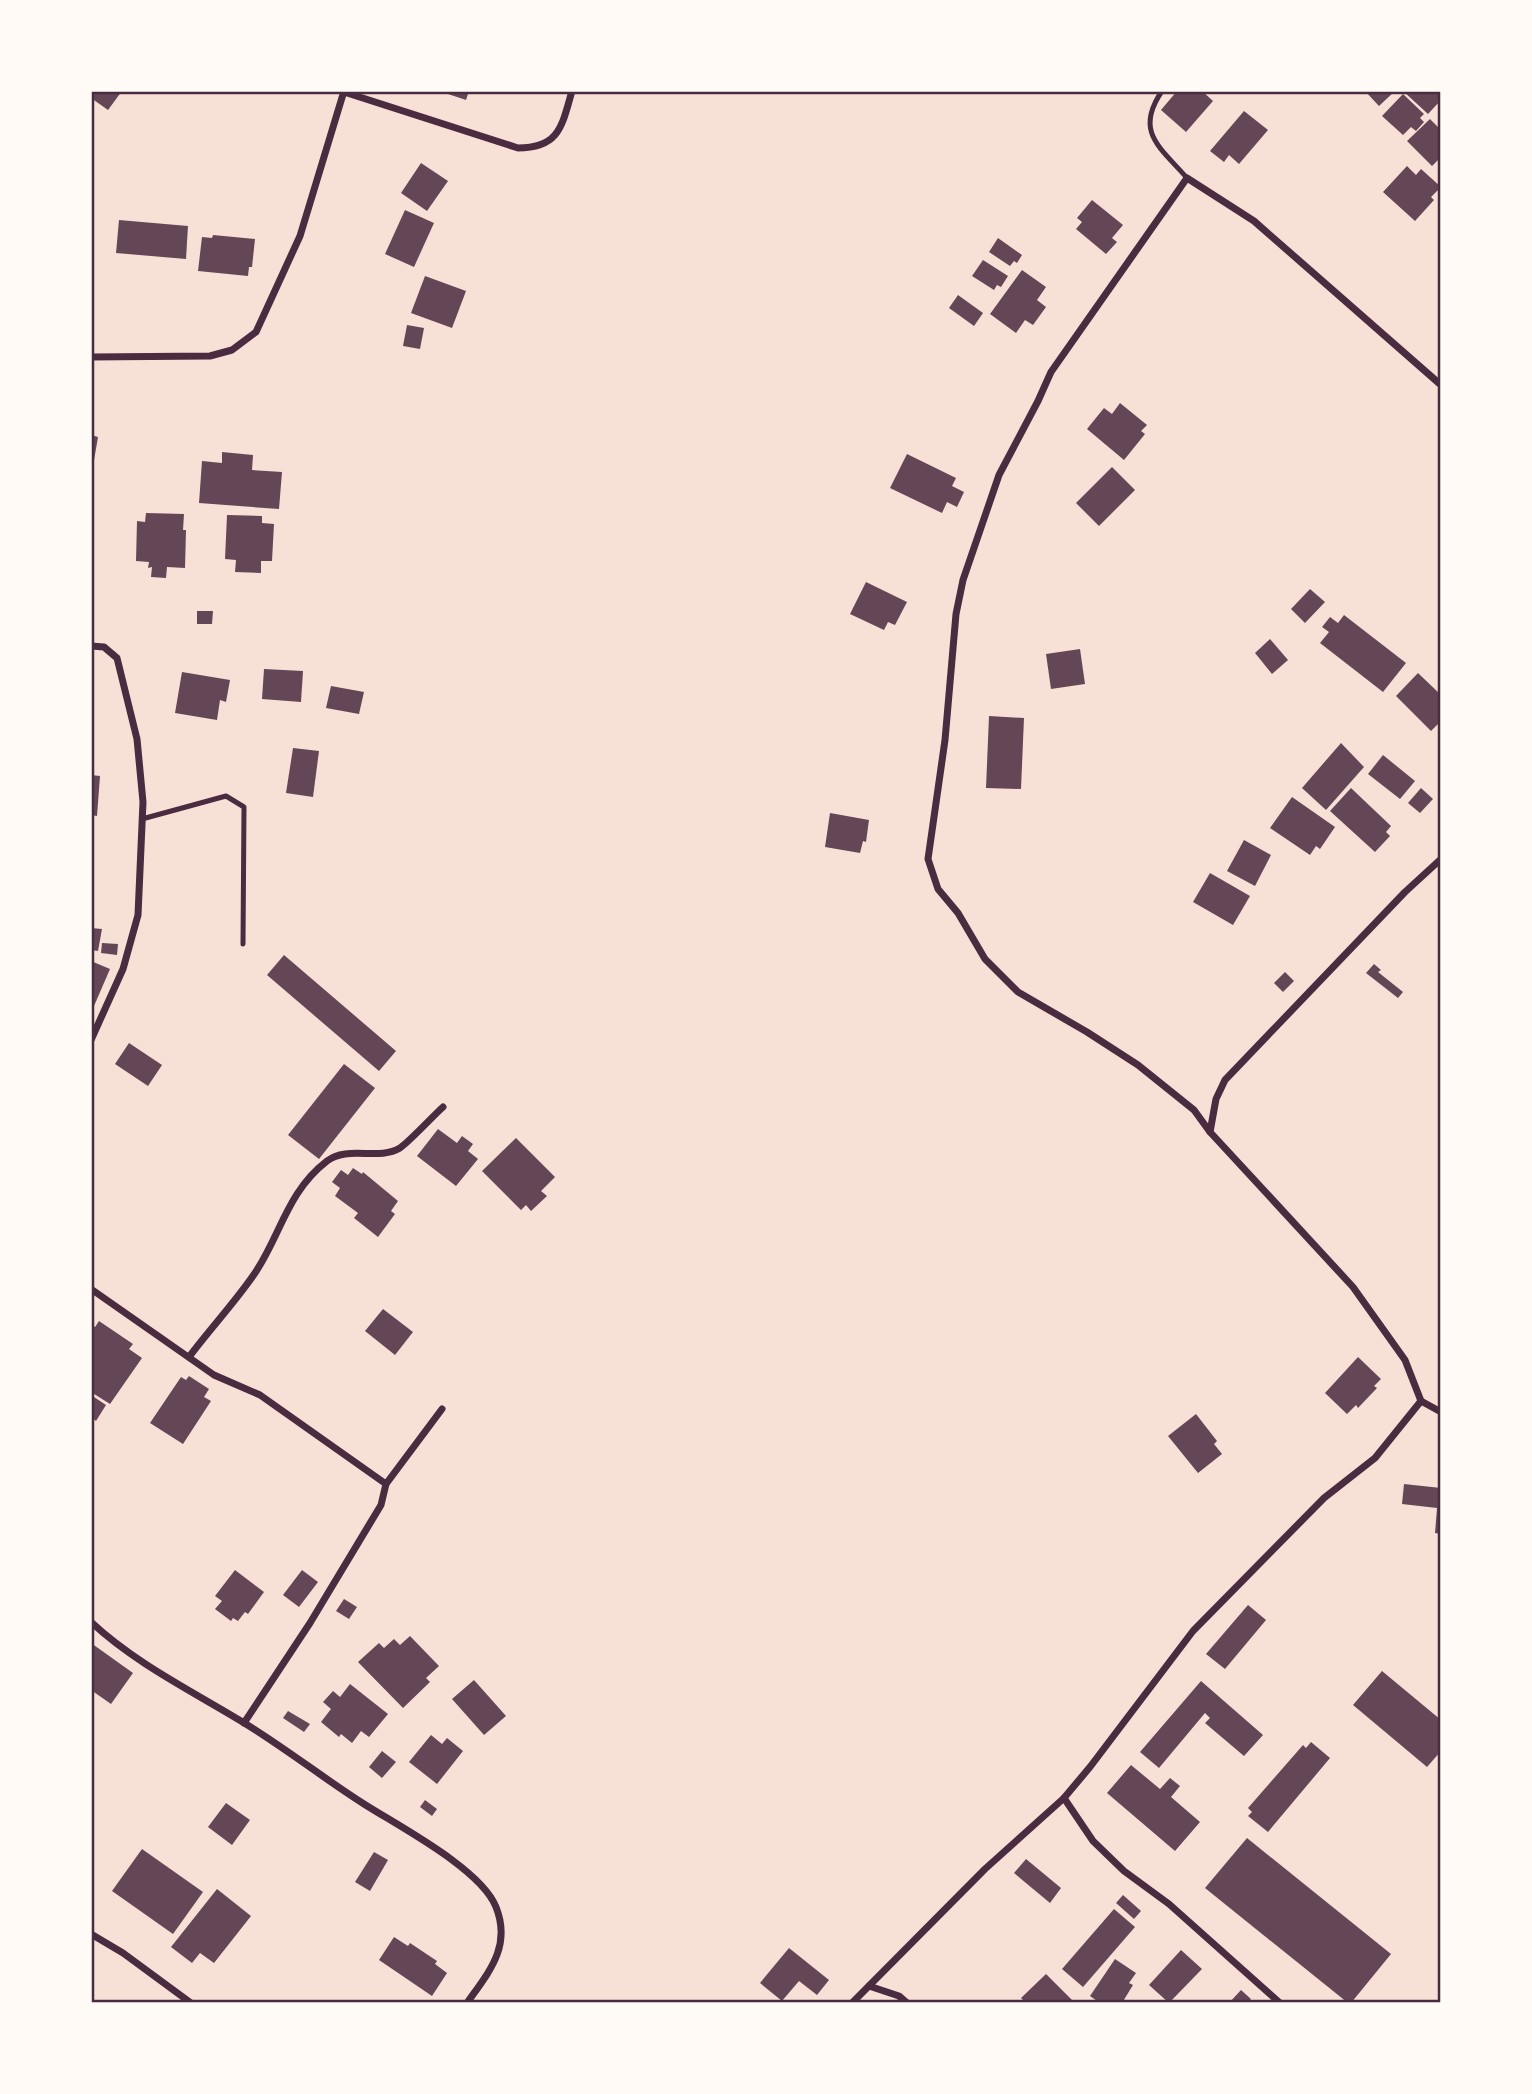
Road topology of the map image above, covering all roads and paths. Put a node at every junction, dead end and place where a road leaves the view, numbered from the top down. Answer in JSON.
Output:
{"nodes":[{"id":1,"x":344,"y":91,"type":"edge"},
{"id":2,"x":572,"y":91,"type":"edge"},
{"id":3,"x":1162,"y":91,"type":"edge"},
{"id":4,"x":1187,"y":178,"type":"junction"},
{"id":5,"x":91,"y":358,"type":"edge"},
{"id":6,"x":1441,"y":385,"type":"edge"},
{"id":7,"x":91,"y":646,"type":"edge"},
{"id":8,"x":142,"y":819,"type":"junction"},
{"id":9,"x":1441,"y":859,"type":"edge"},
{"id":10,"x":243,"y":944,"type":"dead end"},
{"id":11,"x":91,"y":1040,"type":"edge"},
{"id":12,"x":443,"y":1107,"type":"dead end"},
{"id":13,"x":1210,"y":1132,"type":"junction"},
{"id":14,"x":91,"y":1289,"type":"edge"},
{"id":15,"x":189,"y":1357,"type":"junction"},
{"id":16,"x":1421,"y":1401,"type":"junction"},
{"id":17,"x":442,"y":1409,"type":"dead end"},
{"id":18,"x":1441,"y":1412,"type":"edge"},
{"id":19,"x":386,"y":1484,"type":"junction"},
{"id":20,"x":91,"y":1622,"type":"edge"},
{"id":21,"x":244,"y":1723,"type":"junction"},
{"id":22,"x":1064,"y":1798,"type":"junction"},
{"id":23,"x":91,"y":1934,"type":"edge"},
{"id":24,"x":869,"y":1986,"type":"junction"},
{"id":25,"x":191,"y":2003,"type":"edge"},
{"id":26,"x":467,"y":2003,"type":"edge"},
{"id":27,"x":852,"y":2003,"type":"edge"},
{"id":28,"x":907,"y":2003,"type":"edge"},
{"id":29,"x":1280,"y":2003,"type":"edge"}],
"edges":[{"from":1,"to":2,"type":"street"},
{"from":1,"to":5,"type":"street"},
{"from":3,"to":4,"type":"lane"},
{"from":4,"to":6,"type":"street"},
{"from":4,"to":13,"type":"street"},
{"from":7,"to":8,"type":"street"},
{"from":8,"to":10,"type":"lane"},
{"from":8,"to":11,"type":"street"},
{"from":9,"to":13,"type":"street"},
{"from":12,"to":15,"type":"street"},
{"from":13,"to":16,"type":"street"},
{"from":14,"to":15,"type":"street"},
{"from":15,"to":19,"type":"street"},
{"from":16,"to":18,"type":"street"},
{"from":16,"to":22,"type":"street"},
{"from":17,"to":19,"type":"street"},
{"from":19,"to":21,"type":"street"},
{"from":20,"to":21,"type":"street"},
{"from":21,"to":26,"type":"street"},
{"from":22,"to":24,"type":"street"},
{"from":22,"to":29,"type":"street"},
{"from":23,"to":25,"type":"street"},
{"from":24,"to":27,"type":"street"},
{"from":24,"to":28,"type":"street"}]}
